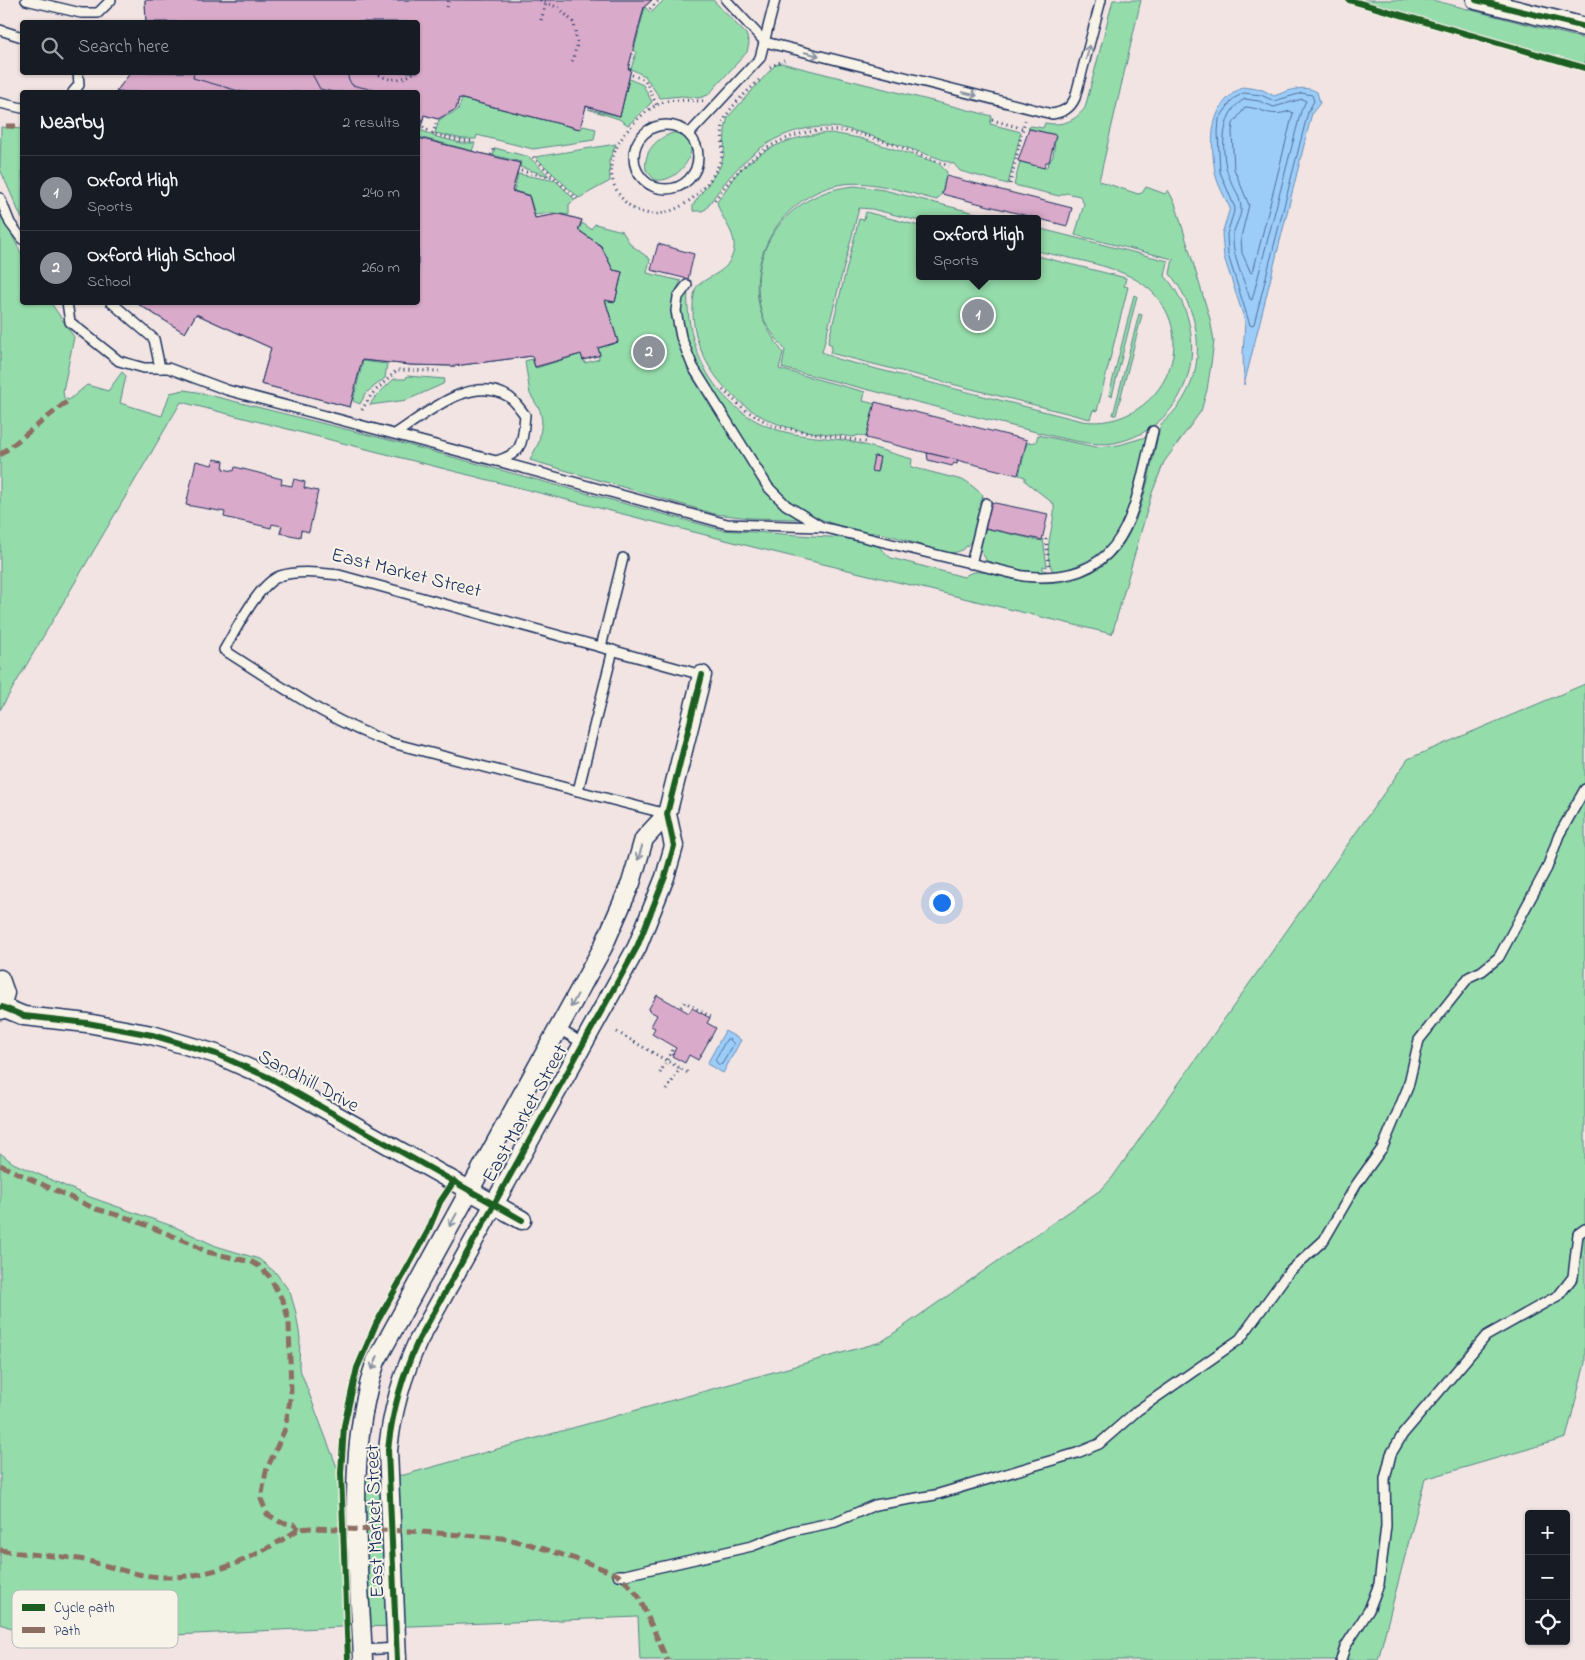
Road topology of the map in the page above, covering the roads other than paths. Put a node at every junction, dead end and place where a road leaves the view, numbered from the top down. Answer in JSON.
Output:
{"nodes":[{"id":1,"x":26,"y":0,"type":"edge"},
{"id":2,"x":111,"y":0,"type":"edge"},
{"id":3,"x":726,"y":0,"type":"edge"},
{"id":4,"x":774,"y":0,"type":"edge"},
{"id":5,"x":1101,"y":0,"type":"edge"},
{"id":6,"x":1476,"y":0,"type":"edge"},
{"id":7,"x":1585,"y":28,"type":"edge"},
{"id":8,"x":0,"y":30,"type":"edge"},
{"id":9,"x":20,"y":36,"type":"edge"},
{"id":10,"x":765,"y":42,"type":"junction"},
{"id":11,"x":78,"y":75,"type":"edge"},
{"id":12,"x":75,"y":90,"type":"edge"},
{"id":13,"x":0,"y":104,"type":"edge"},
{"id":14,"x":20,"y":108,"type":"edge"},
{"id":15,"x":689,"y":134,"type":"junction"},
{"id":16,"x":0,"y":198,"type":"edge"},
{"id":17,"x":20,"y":236,"type":"edge"},
{"id":18,"x":687,"y":285,"type":"dead end"},
{"id":19,"x":67,"y":305,"type":"edge"},
{"id":20,"x":115,"y":305,"type":"edge"},
{"id":21,"x":160,"y":368,"type":"junction"},
{"id":22,"x":1154,"y":431,"type":"dead end"},
{"id":23,"x":395,"y":434,"type":"junction"},
{"id":24,"x":496,"y":461,"type":"junction"},
{"id":25,"x":986,"y":503,"type":"dead end"},
{"id":26,"x":822,"y":527,"type":"junction"},
{"id":27,"x":623,"y":558,"type":"dead end"},
{"id":28,"x":971,"y":564,"type":"junction"},
{"id":29,"x":601,"y":647,"type":"junction"},
{"id":30,"x":613,"y":650,"type":"junction"},
{"id":31,"x":702,"y":675,"type":"joint"},
{"id":32,"x":1585,"y":789,"type":"edge"},
{"id":33,"x":578,"y":791,"type":"junction"},
{"id":34,"x":667,"y":814,"type":"junction"},
{"id":35,"x":0,"y":980,"type":"edge"},
{"id":36,"x":1,"y":1009,"type":"edge"},
{"id":37,"x":559,"y":1029,"type":"junction"},
{"id":38,"x":584,"y":1044,"type":"junction"},
{"id":39,"x":469,"y":1190,"type":"junction"},
{"id":40,"x":494,"y":1204,"type":"junction"},
{"id":41,"x":522,"y":1220,"type":"dead end"},
{"id":42,"x":1585,"y":1228,"type":"edge"},
{"id":43,"x":618,"y":1575,"type":"dead end"},
{"id":44,"x":397,"y":1654,"type":"edge"},
{"id":45,"x":363,"y":1655,"type":"edge"},
{"id":46,"x":1341,"y":1660,"type":"edge"}],
"edges":[{"from":1,"to":2,"type":"lane"},
{"from":3,"to":10,"type":"lane"},
{"from":4,"to":10,"type":"lane"},
{"from":10,"to":5,"type":"lane","one_way":true},
{"from":6,"to":7,"type":"street"},
{"from":8,"to":9,"type":"lane"},
{"from":10,"to":15,"type":"lane"},
{"from":11,"to":12,"type":"lane"},
{"from":13,"to":14,"type":"lane"},
{"from":15,"to":15,"type":"lane"},
{"from":16,"to":17,"type":"lane"},
{"from":18,"to":26,"type":"lane"},
{"from":19,"to":21,"type":"lane"},
{"from":20,"to":21,"type":"lane"},
{"from":21,"to":23,"type":"lane"},
{"from":22,"to":28,"type":"lane"},
{"from":23,"to":24,"type":"lane"},
{"from":23,"to":24,"type":"lane"},
{"from":24,"to":26,"type":"lane"},
{"from":25,"to":28,"type":"lane"},
{"from":26,"to":28,"type":"lane"},
{"from":27,"to":29,"type":"lane"},
{"from":29,"to":30,"type":"lane","name":"East Market Street"},
{"from":29,"to":33,"type":"lane","name":"East Market Street"},
{"from":30,"to":31,"type":"lane","name":"East Market Street"},
{"from":30,"to":33,"type":"lane"},
{"from":31,"to":34,"type":"street","name":"East Market Street"},
{"from":32,"to":43,"type":"lane"},
{"from":33,"to":34,"type":"lane","name":"East Market Street"},
{"from":34,"to":37,"type":"street","name":"East Market Street","one_way":true},
{"from":34,"to":38,"type":"street","name":"East Market Street"},
{"from":35,"to":36,"type":"street","name":"Sandhill Drive"},
{"from":36,"to":39,"type":"street","name":"Sandhill Drive"},
{"from":37,"to":38,"type":"lane"},
{"from":37,"to":39,"type":"street","name":"East Market Street"},
{"from":38,"to":40,"type":"street","name":"East Market Street"},
{"from":39,"to":40,"type":"street","name":"Sandhill Drive"},
{"from":39,"to":45,"type":"street","name":"East Market Street","one_way":true},
{"from":40,"to":41,"type":"street","name":"Sandhill Drive"},
{"from":40,"to":44,"type":"street","name":"East Market Street"},
{"from":42,"to":46,"type":"lane"},
{"from":44,"to":45,"type":"lane"}]}
